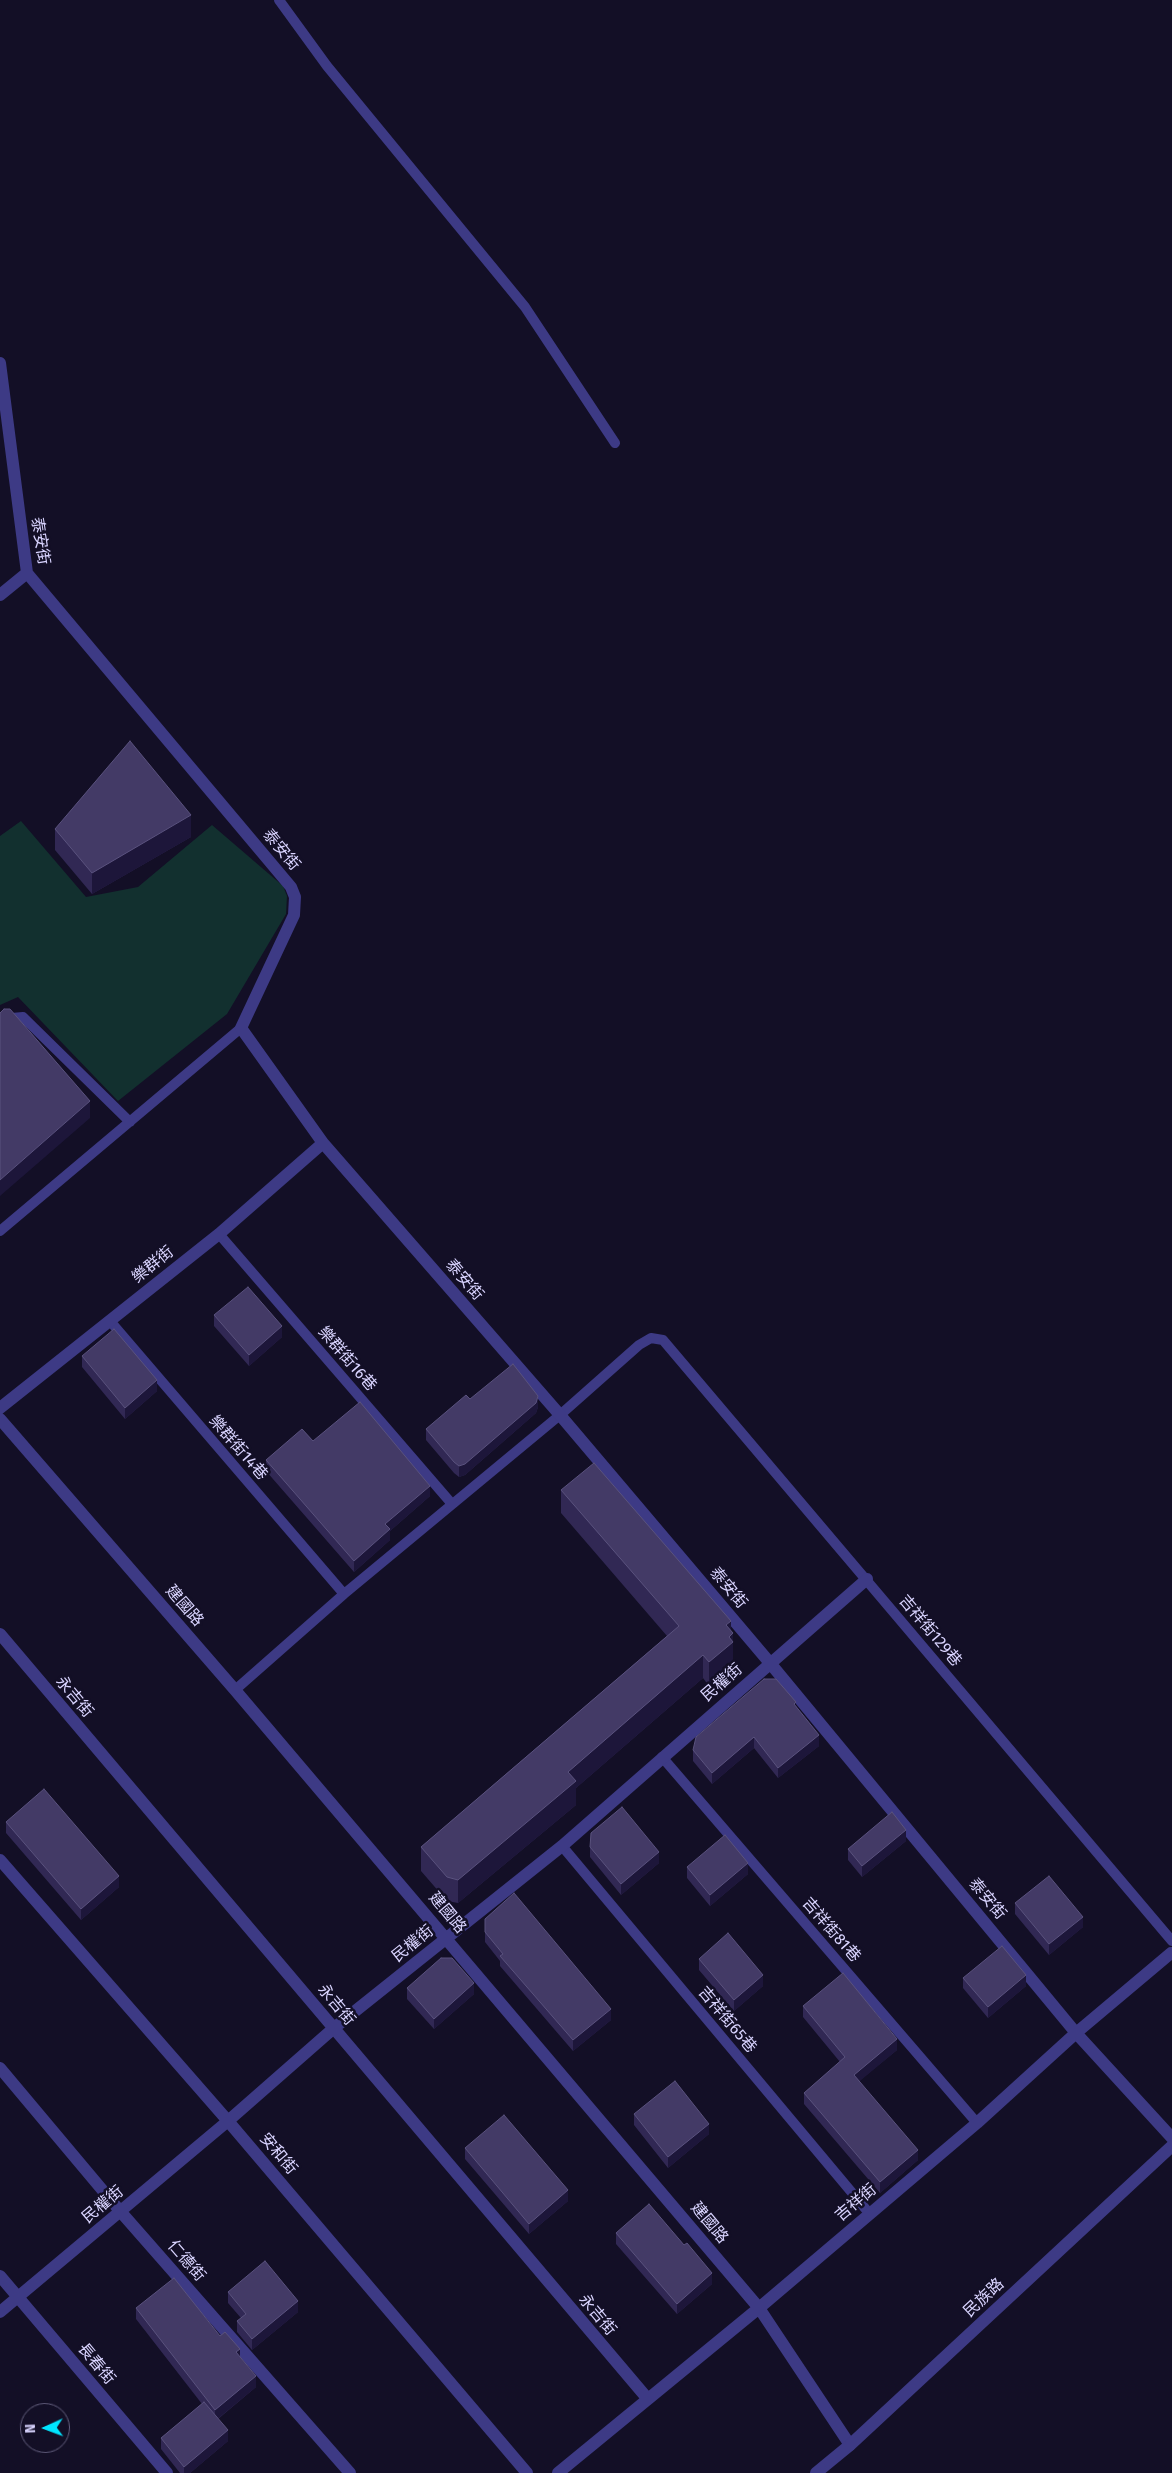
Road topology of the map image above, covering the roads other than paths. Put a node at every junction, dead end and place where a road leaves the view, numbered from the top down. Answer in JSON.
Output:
{"nodes":[{"id":1,"x":279,"y":0,"type":"edge"},
{"id":2,"x":0,"y":363,"type":"edge"},
{"id":3,"x":2,"y":399,"type":"edge"},
{"id":4,"x":615,"y":443,"type":"dead end"},
{"id":5,"x":27,"y":573,"type":"junction"},
{"id":6,"x":0,"y":596,"type":"edge"},
{"id":7,"x":0,"y":1019,"type":"edge"},
{"id":8,"x":241,"y":1028,"type":"junction"},
{"id":9,"x":130,"y":1122,"type":"junction"},
{"id":10,"x":324,"y":1143,"type":"junction"},
{"id":11,"x":0,"y":1231,"type":"edge"},
{"id":12,"x":219,"y":1234,"type":"junction"},
{"id":13,"x":110,"y":1321,"type":"junction"},
{"id":14,"x":0,"y":1408,"type":"edge"},
{"id":15,"x":560,"y":1415,"type":"junction"},
{"id":16,"x":0,"y":1419,"type":"edge"},
{"id":17,"x":452,"y":1504,"type":"junction"},
{"id":18,"x":867,"y":1579,"type":"junction"},
{"id":19,"x":344,"y":1594,"type":"junction"},
{"id":20,"x":0,"y":1634,"type":"edge"},
{"id":21,"x":770,"y":1663,"type":"junction"},
{"id":22,"x":235,"y":1690,"type":"junction"},
{"id":23,"x":662,"y":1757,"type":"junction"},
{"id":24,"x":562,"y":1846,"type":"junction"},
{"id":25,"x":0,"y":1860,"type":"edge"},
{"id":26,"x":447,"y":1938,"type":"junction"},
{"id":27,"x":1172,"y":1948,"type":"edge"},
{"id":28,"x":334,"y":2028,"type":"junction"},
{"id":29,"x":1076,"y":2033,"type":"junction"},
{"id":30,"x":0,"y":2068,"type":"edge"},
{"id":31,"x":228,"y":2121,"type":"junction"},
{"id":32,"x":977,"y":2123,"type":"junction"},
{"id":33,"x":1172,"y":2138,"type":"edge"},
{"id":34,"x":1172,"y":2146,"type":"edge"},
{"id":35,"x":120,"y":2211,"type":"junction"},
{"id":36,"x":869,"y":2213,"type":"junction"},
{"id":37,"x":0,"y":2276,"type":"edge"},
{"id":38,"x":17,"y":2297,"type":"junction"},
{"id":39,"x":760,"y":2308,"type":"junction"},
{"id":40,"x":0,"y":2312,"type":"edge"},
{"id":41,"x":646,"y":2398,"type":"junction"},
{"id":42,"x":850,"y":2444,"type":"junction"},
{"id":43,"x":167,"y":2473,"type":"edge"},
{"id":44,"x":350,"y":2473,"type":"edge"},
{"id":45,"x":527,"y":2473,"type":"edge"},
{"id":46,"x":558,"y":2473,"type":"edge"},
{"id":47,"x":816,"y":2473,"type":"edge"}],
"edges":[{"from":1,"to":4,"type":"lane"},
{"from":2,"to":3,"type":"street","name":"泰安街"},
{"from":3,"to":5,"type":"street","name":"泰安街"},
{"from":5,"to":6,"type":"street"},
{"from":5,"to":8,"type":"street","name":"泰安街"},
{"from":7,"to":9,"type":"lane"},
{"from":8,"to":9,"type":"lane"},
{"from":8,"to":10,"type":"street","name":"泰安街"},
{"from":9,"to":11,"type":"lane"},
{"from":10,"to":12,"type":"street","name":"樂群街"},
{"from":10,"to":15,"type":"street","name":"泰安街"},
{"from":12,"to":13,"type":"street","name":"樂群街"},
{"from":12,"to":17,"type":"lane","name":"樂群街16巷"},
{"from":13,"to":14,"type":"street","name":"樂群街"},
{"from":13,"to":19,"type":"lane","name":"樂群街14巷"},
{"from":15,"to":17,"type":"lane"},
{"from":15,"to":18,"type":"lane","name":"吉祥街129巷"},
{"from":15,"to":21,"type":"street","name":"泰安街"},
{"from":16,"to":22,"type":"street","name":"建國路"},
{"from":17,"to":19,"type":"lane"},
{"from":18,"to":21,"type":"street","name":"民權街"},
{"from":18,"to":27,"type":"lane","name":"吉祥街129巷"},
{"from":19,"to":22,"type":"lane"},
{"from":20,"to":28,"type":"street","name":"永吉街"},
{"from":21,"to":23,"type":"street","name":"民權街"},
{"from":21,"to":29,"type":"street","name":"泰安街"},
{"from":22,"to":26,"type":"street","name":"建國路"},
{"from":23,"to":24,"type":"street","name":"民權街"},
{"from":23,"to":32,"type":"lane","name":"吉祥街81巷"},
{"from":24,"to":26,"type":"street","name":"民權街"},
{"from":24,"to":36,"type":"lane","name":"吉祥街65巷"},
{"from":25,"to":31,"type":"street","name":"安和街"},
{"from":26,"to":28,"type":"street","name":"民權街"},
{"from":26,"to":39,"type":"street","name":"建國路"},
{"from":27,"to":29,"type":"street","name":"吉祥街"},
{"from":28,"to":31,"type":"street","name":"民權街"},
{"from":28,"to":41,"type":"street","name":"永吉街"},
{"from":29,"to":32,"type":"street","name":"吉祥街"},
{"from":29,"to":33,"type":"street","name":"泰安街"},
{"from":30,"to":35,"type":"street","name":"仁德街"},
{"from":31,"to":35,"type":"street","name":"民權街"},
{"from":31,"to":45,"type":"street","name":"安和街"},
{"from":32,"to":36,"type":"street","name":"吉祥街"},
{"from":34,"to":42,"type":"street","name":"民族路"},
{"from":35,"to":38,"type":"street","name":"民權街"},
{"from":35,"to":44,"type":"street","name":"仁德街"},
{"from":36,"to":39,"type":"street","name":"吉祥街"},
{"from":37,"to":38,"type":"street","name":"長春街"},
{"from":38,"to":40,"type":"street","name":"民權街"},
{"from":38,"to":43,"type":"street","name":"長春街"},
{"from":39,"to":41,"type":"street","name":"吉祥街"},
{"from":39,"to":42,"type":"street","name":"建國路"},
{"from":41,"to":46,"type":"street","name":"吉祥街"},
{"from":42,"to":47,"type":"street","name":"民族路"}]}
